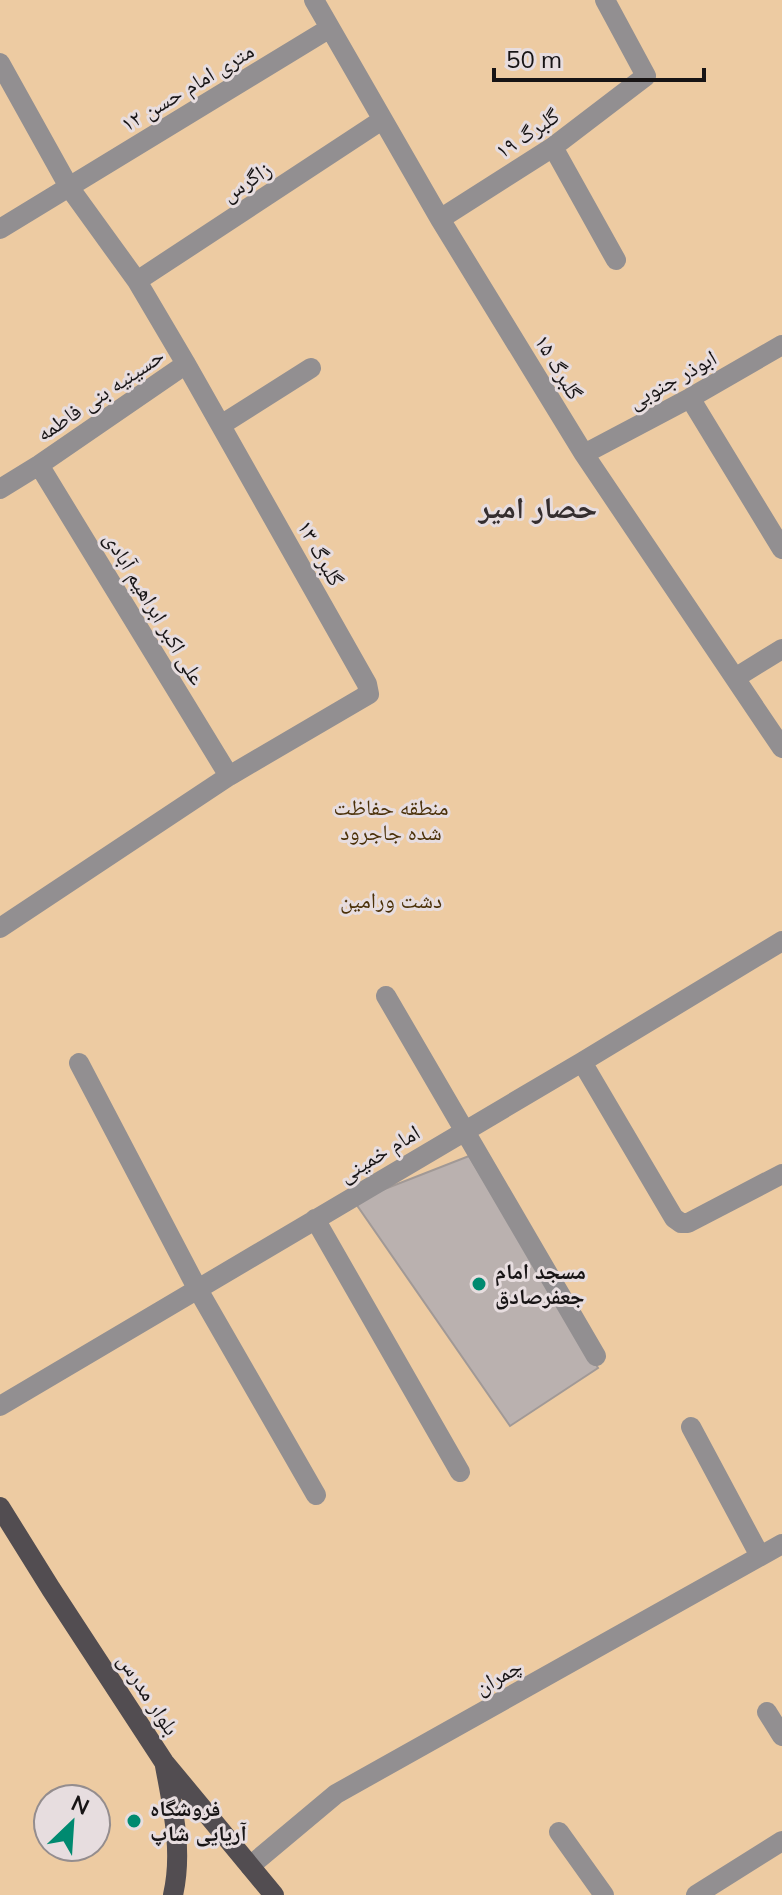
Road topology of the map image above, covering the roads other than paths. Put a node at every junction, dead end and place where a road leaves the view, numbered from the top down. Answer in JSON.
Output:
{"nodes":[{"id":1,"x":314,"y":0,"type":"edge"},
{"id":2,"x":605,"y":0,"type":"edge"},
{"id":3,"x":330,"y":28,"type":"junction"},
{"id":4,"x":0,"y":63,"type":"edge"},
{"id":5,"x":382,"y":120,"type":"junction"},
{"id":6,"x":553,"y":147,"type":"junction"},
{"id":7,"x":69,"y":187,"type":"junction"},
{"id":8,"x":440,"y":219,"type":"junction"},
{"id":9,"x":0,"y":229,"type":"edge"},
{"id":10,"x":616,"y":260,"type":"dead end"},
{"id":11,"x":137,"y":281,"type":"junction"},
{"id":12,"x":782,"y":345,"type":"edge"},
{"id":13,"x":186,"y":364,"type":"junction"},
{"id":14,"x":311,"y":368,"type":"dead end"},
{"id":15,"x":690,"y":398,"type":"junction"},
{"id":16,"x":221,"y":425,"type":"junction"},
{"id":17,"x":584,"y":454,"type":"junction"},
{"id":18,"x":39,"y":465,"type":"junction"},
{"id":19,"x":0,"y":489,"type":"edge"},
{"id":20,"x":782,"y":549,"type":"edge"},
{"id":21,"x":782,"y":649,"type":"edge"},
{"id":22,"x":735,"y":678,"type":"junction"},
{"id":23,"x":782,"y":748,"type":"edge"},
{"id":24,"x":229,"y":776,"type":"junction"},
{"id":25,"x":0,"y":928,"type":"edge"},
{"id":26,"x":782,"y":941,"type":"edge"},
{"id":27,"x":386,"y":996,"type":"dead end"},
{"id":28,"x":582,"y":1062,"type":"junction"},
{"id":29,"x":79,"y":1063,"type":"dead end"},
{"id":30,"x":464,"y":1131,"type":"junction"},
{"id":31,"x":782,"y":1174,"type":"edge"},
{"id":32,"x":315,"y":1219,"type":"junction"},
{"id":33,"x":197,"y":1288,"type":"junction"},
{"id":34,"x":596,"y":1356,"type":"dead end"},
{"id":35,"x":0,"y":1406,"type":"edge"},
{"id":36,"x":691,"y":1427,"type":"dead end"},
{"id":37,"x":460,"y":1472,"type":"dead end"},
{"id":38,"x":316,"y":1495,"type":"dead end"},
{"id":39,"x":0,"y":1507,"type":"edge"},
{"id":40,"x":782,"y":1544,"type":"edge"},
{"id":41,"x":760,"y":1556,"type":"junction"},
{"id":42,"x":767,"y":1712,"type":"dead end"},
{"id":43,"x":782,"y":1736,"type":"edge"},
{"id":44,"x":164,"y":1762,"type":"junction"},
{"id":45,"x":559,"y":1832,"type":"dead end"},
{"id":46,"x":782,"y":1841,"type":"edge"},
{"id":47,"x":250,"y":1866,"type":"junction"},
{"id":48,"x":173,"y":1895,"type":"edge"},
{"id":49,"x":274,"y":1895,"type":"edge"},
{"id":50,"x":604,"y":1895,"type":"edge"},
{"id":51,"x":696,"y":1895,"type":"edge"}],
"edges":[{"from":1,"to":3,"type":"street","name":"گلبرگ ۱۵"},
{"from":2,"to":6,"type":"street","name":"گلبرگ ۱۹"},
{"from":3,"to":5,"type":"street","name":"گلبرگ ۱۵"},
{"from":3,"to":7,"type":"street","name":"۱۲ متری امام حسن"},
{"from":4,"to":7,"type":"street","name":"گلبرگ ۱۳"},
{"from":5,"to":8,"type":"street","name":"گلبرگ ۱۵"},
{"from":5,"to":11,"type":"street","name":"زاگرس"},
{"from":6,"to":8,"type":"street","name":"گلبرگ ۱۹"},
{"from":6,"to":10,"type":"street"},
{"from":7,"to":9,"type":"street","name":"۱۲ متری امام حسن"},
{"from":7,"to":11,"type":"street","name":"گلبرگ ۱۳"},
{"from":8,"to":17,"type":"street","name":"گلبرگ ۱۵"},
{"from":11,"to":13,"type":"street","name":"گلبرگ ۱۳"},
{"from":12,"to":15,"type":"street","name":"ابوذر جنوبی"},
{"from":13,"to":16,"type":"street","name":"گلبرگ ۱۳"},
{"from":13,"to":18,"type":"street","name":"حسینیه بنی فاطمه"},
{"from":14,"to":16,"type":"street"},
{"from":15,"to":17,"type":"street","name":"ابوذر جنوبی"},
{"from":15,"to":20,"type":"street"},
{"from":16,"to":24,"type":"street","name":"گلبرگ ۱۳"},
{"from":17,"to":22,"type":"street","name":"گلبرگ ۱۵"},
{"from":18,"to":19,"type":"street","name":"حسینیه بنی فاطمه"},
{"from":18,"to":24,"type":"street","name":"علی اکبر ابراهیم آبادی"},
{"from":21,"to":22,"type":"street"},
{"from":22,"to":23,"type":"street","name":"گلبرگ ۱۵"},
{"from":24,"to":25,"type":"street","name":"گلبرگ ۱۳"},
{"from":26,"to":28,"type":"street","name":"امام خمینی"},
{"from":27,"to":30,"type":"street"},
{"from":28,"to":30,"type":"street","name":"امام خمینی"},
{"from":28,"to":31,"type":"street"},
{"from":29,"to":33,"type":"street"},
{"from":30,"to":32,"type":"street","name":"امام خمینی"},
{"from":30,"to":34,"type":"street"},
{"from":32,"to":33,"type":"street","name":"امام خمینی"},
{"from":32,"to":37,"type":"street"},
{"from":33,"to":35,"type":"street","name":"امام خمینی"},
{"from":33,"to":38,"type":"street"},
{"from":36,"to":41,"type":"street"},
{"from":39,"to":44,"type":"main road","name":"بلوار مدرس"},
{"from":40,"to":41,"type":"street","name":"چمران"},
{"from":41,"to":47,"type":"street","name":"چمران"},
{"from":42,"to":43,"type":"street"},
{"from":44,"to":47,"type":"main road","name":"بلوار مدرس"},
{"from":44,"to":48,"type":"main road"},
{"from":45,"to":50,"type":"street"},
{"from":46,"to":51,"type":"street"},
{"from":47,"to":49,"type":"main road","name":"بلوار مدرس"}]}
